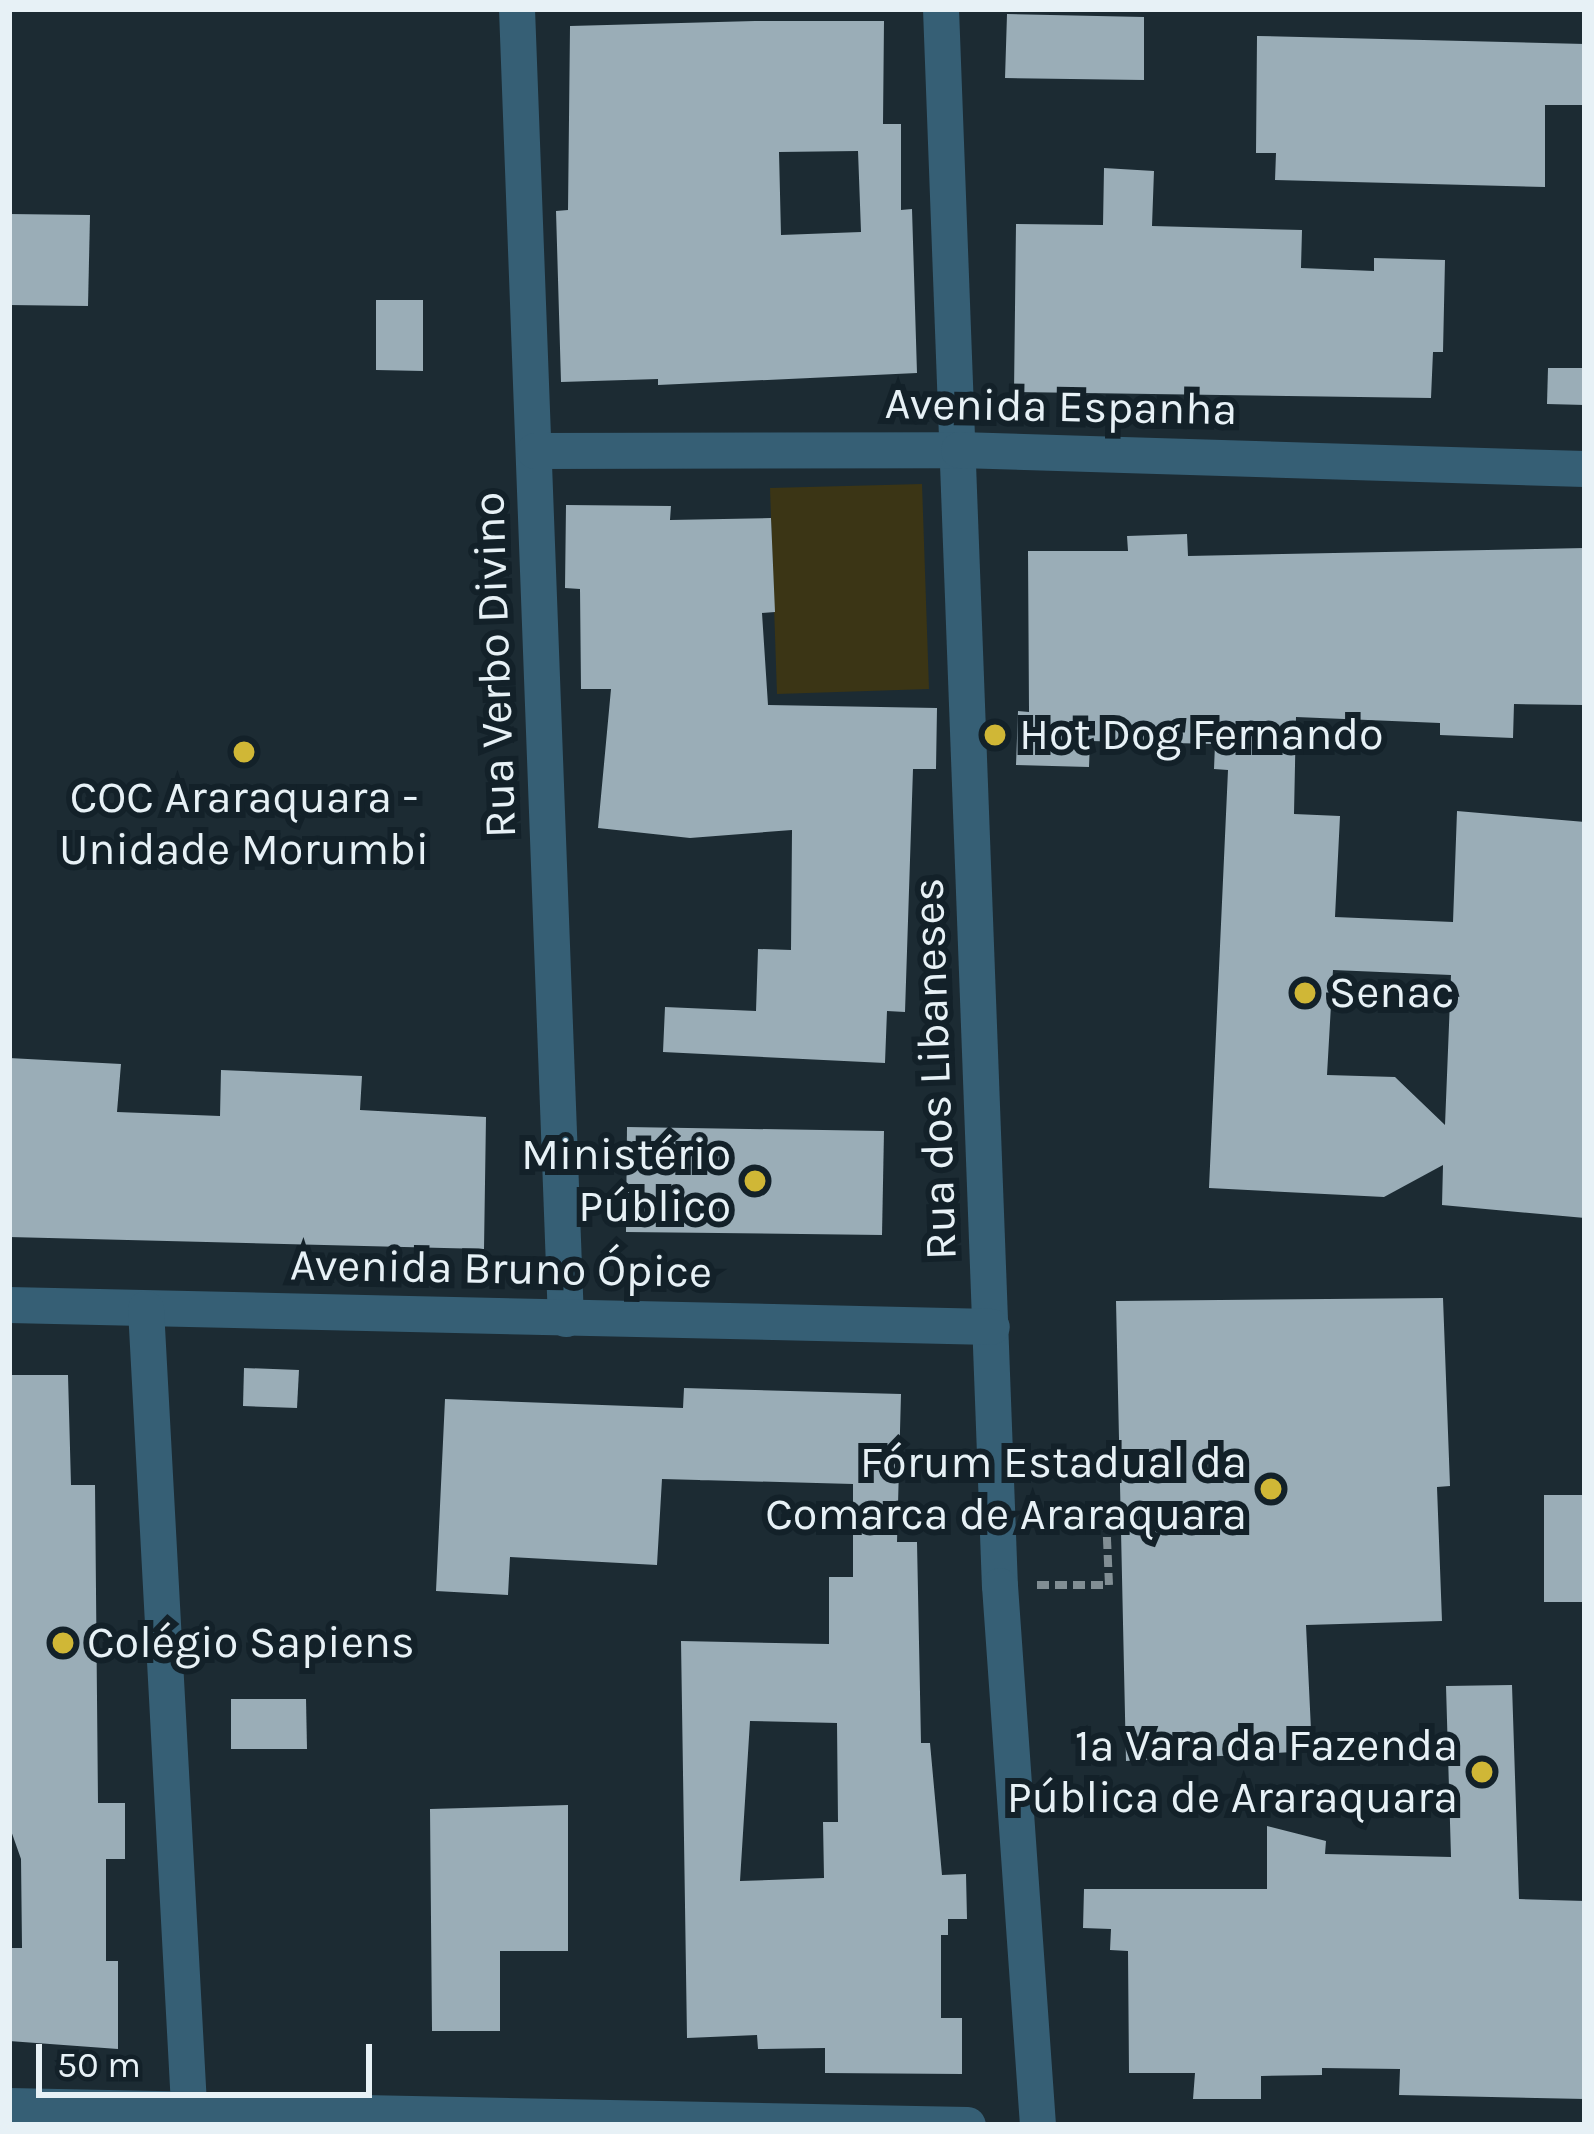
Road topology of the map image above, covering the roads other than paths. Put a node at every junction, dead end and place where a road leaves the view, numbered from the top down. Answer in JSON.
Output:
{"nodes":[{"id":1,"x":517,"y":9,"type":"edge"},
{"id":2,"x":941,"y":9,"type":"edge"},
{"id":3,"x":959,"y":450,"type":"junction"},
{"id":4,"x":535,"y":451,"type":"junction"},
{"id":5,"x":1585,"y":469,"type":"edge"},
{"id":6,"x":9,"y":1305,"type":"edge"},
{"id":7,"x":146,"y":1309,"type":"junction"},
{"id":8,"x":566,"y":1318,"type":"junction"},
{"id":9,"x":992,"y":1327,"type":"junction"},
{"id":10,"x":9,"y":2106,"type":"edge"},
{"id":11,"x":190,"y":2117,"type":"edge"},
{"id":12,"x":968,"y":2125,"type":"edge"},
{"id":13,"x":1038,"y":2125,"type":"edge"}],
"edges":[{"from":1,"to":4,"type":"street","name":"Rua Verbo Divino"},
{"from":2,"to":3,"type":"street","name":"Rua dos Libaneses"},
{"from":3,"to":4,"type":"street","name":"Avenida Espanha"},
{"from":3,"to":5,"type":"street","name":"Avenida Espanha"},
{"from":3,"to":9,"type":"street","name":"Rua dos Libaneses"},
{"from":4,"to":8,"type":"street","name":"Rua Verbo Divino"},
{"from":6,"to":7,"type":"street","name":"Avenida Bruno Ópice"},
{"from":7,"to":8,"type":"street","name":"Avenida Bruno Ópice"},
{"from":7,"to":11,"type":"street"},
{"from":8,"to":9,"type":"street","name":"Avenida Bruno Ópice"},
{"from":9,"to":13,"type":"street","name":"Rua dos Libaneses"},
{"from":10,"to":11,"type":"street"},
{"from":11,"to":12,"type":"street"}]}
